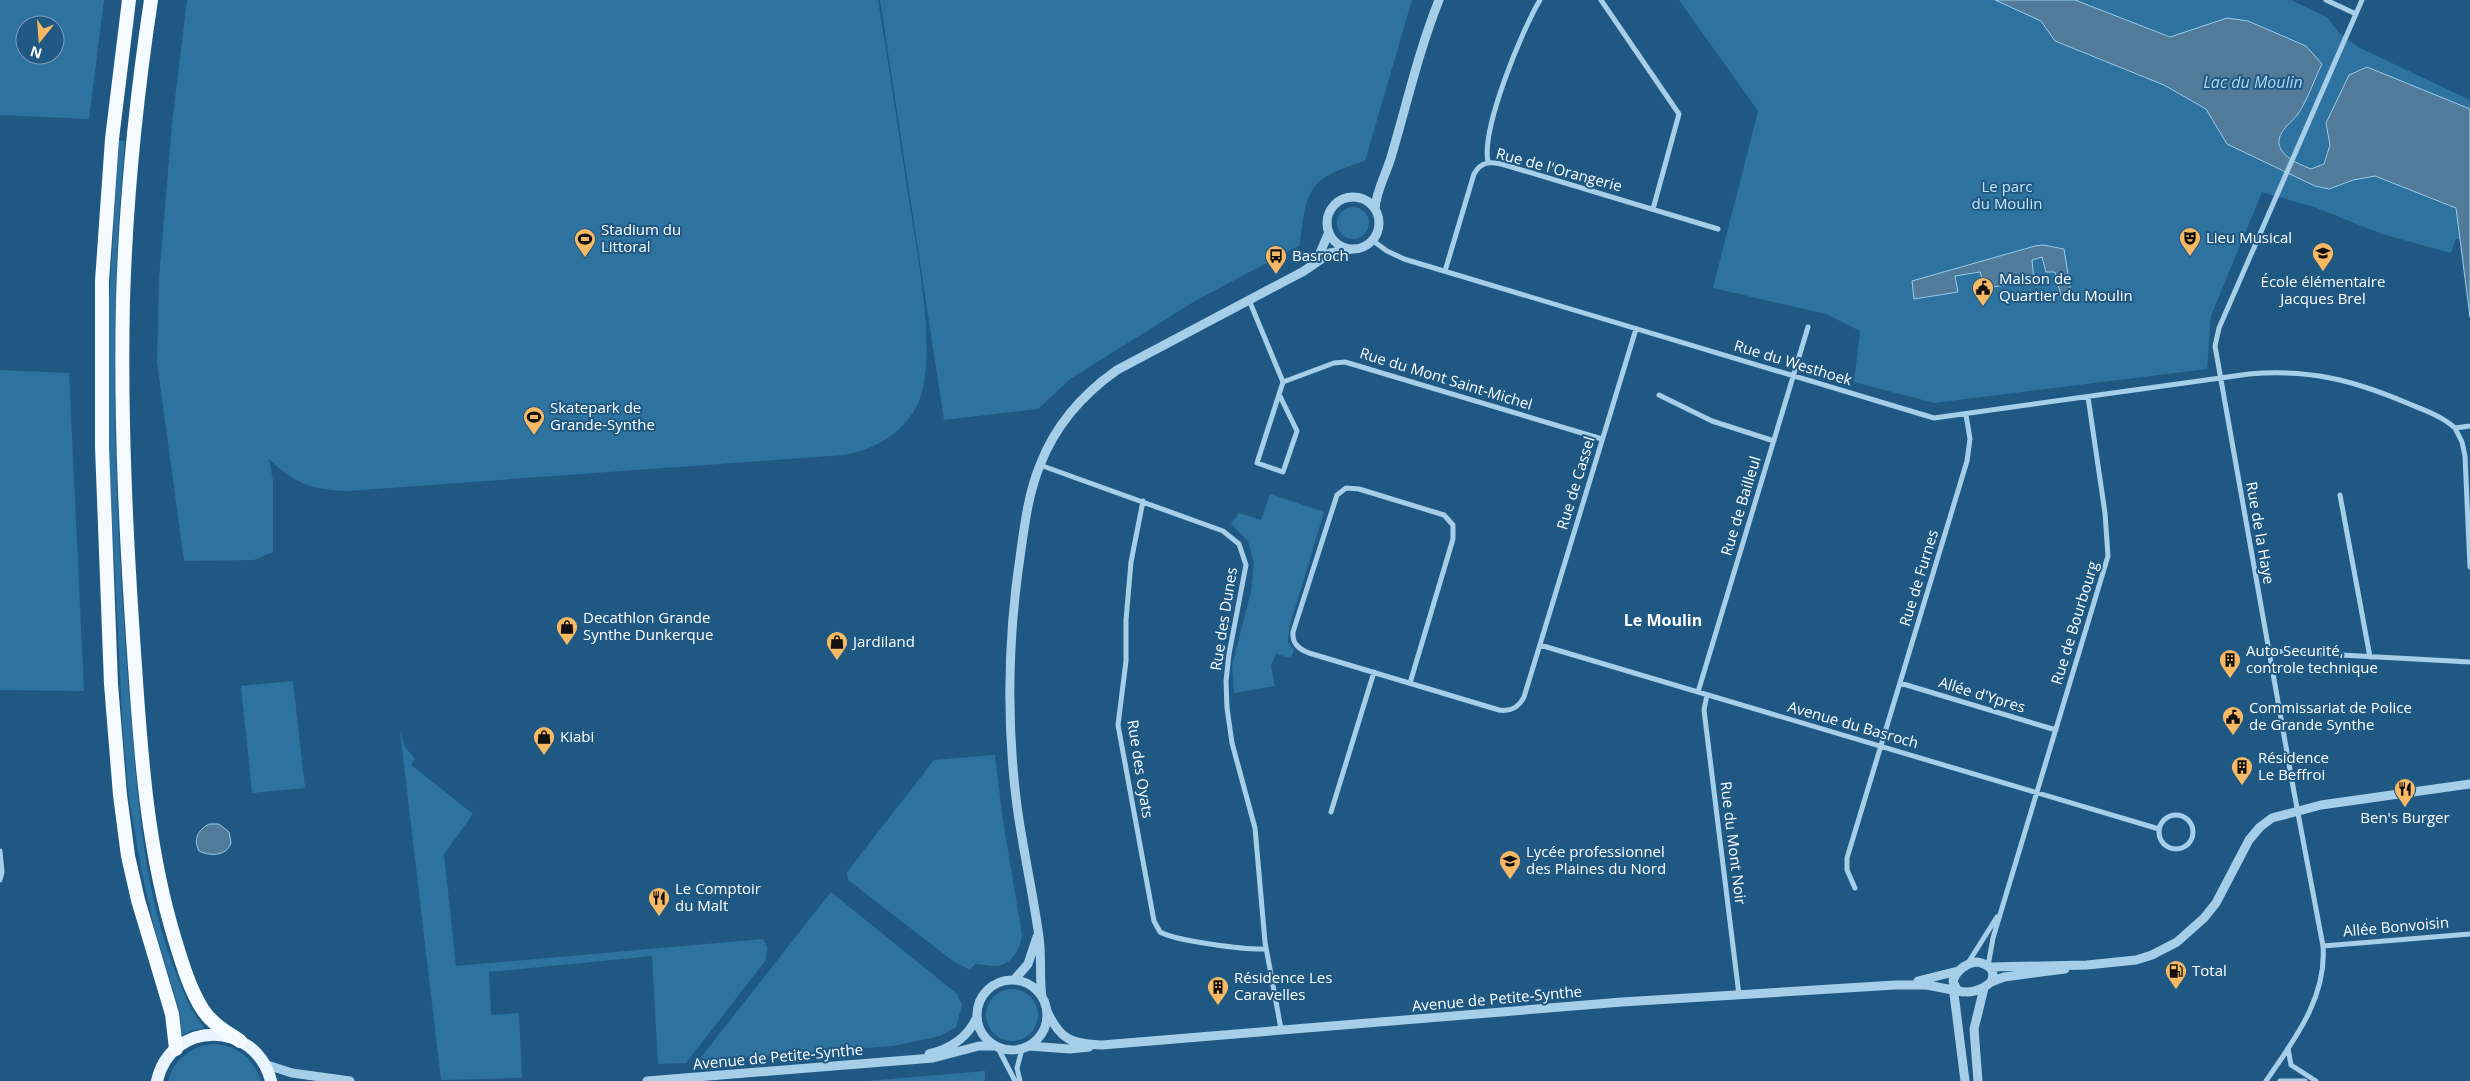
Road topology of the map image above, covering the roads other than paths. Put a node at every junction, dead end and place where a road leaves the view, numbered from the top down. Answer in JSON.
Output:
{"nodes":[{"id":1,"x":129,"y":0,"type":"edge"},
{"id":2,"x":151,"y":0,"type":"edge"},
{"id":3,"x":1439,"y":0,"type":"edge"},
{"id":4,"x":1540,"y":0,"type":"edge"},
{"id":5,"x":1601,"y":0,"type":"edge"},
{"id":6,"x":2326,"y":0,"type":"edge"},
{"id":7,"x":2362,"y":0,"type":"edge"},
{"id":8,"x":2356,"y":14,"type":"junction"},
{"id":9,"x":1488,"y":162,"type":"junction"},
{"id":10,"x":1383,"y":178,"type":"junction"},
{"id":11,"x":1359,"y":197,"type":"junction"},
{"id":12,"x":1375,"y":209,"type":"junction"},
{"id":13,"x":1653,"y":209,"type":"junction"},
{"id":14,"x":1718,"y":229,"type":"dead end"},
{"id":15,"x":1328,"y":232,"type":"junction"},
{"id":16,"x":1372,"y":240,"type":"junction"},
{"id":17,"x":1352,"y":248,"type":"junction"},
{"id":18,"x":1314,"y":264,"type":"junction"},
{"id":19,"x":1444,"y":271,"type":"junction"},
{"id":20,"x":1249,"y":299,"type":"junction"},
{"id":21,"x":1808,"y":327,"type":"dead end"},
{"id":22,"x":1636,"y":329,"type":"junction"},
{"id":23,"x":1794,"y":376,"type":"junction"},
{"id":24,"x":2220,"y":378,"type":"junction"},
{"id":25,"x":1282,"y":382,"type":"junction"},
{"id":26,"x":1658,"y":395,"type":"dead end"},
{"id":27,"x":1280,"y":396,"type":"junction"},
{"id":28,"x":2088,"y":397,"type":"junction"},
{"id":29,"x":1966,"y":415,"type":"junction"},
{"id":30,"x":2470,"y":426,"type":"edge"},
{"id":31,"x":2455,"y":428,"type":"junction"},
{"id":32,"x":1602,"y":440,"type":"junction"},
{"id":33,"x":1774,"y":441,"type":"junction"},
{"id":34,"x":1040,"y":464,"type":"junction"},
{"id":35,"x":2340,"y":495,"type":"dead end"},
{"id":36,"x":1143,"y":501,"type":"junction"},
{"id":37,"x":2470,"y":567,"type":"edge"},
{"id":38,"x":1540,"y":645,"type":"junction"},
{"id":39,"x":2269,"y":651,"type":"junction"},
{"id":40,"x":2370,"y":657,"type":"junction"},
{"id":41,"x":2470,"y":662,"type":"edge"},
{"id":42,"x":1374,"y":672,"type":"junction"},
{"id":43,"x":1410,"y":683,"type":"junction"},
{"id":44,"x":1900,"y":683,"type":"junction"},
{"id":45,"x":1698,"y":692,"type":"junction"},
{"id":46,"x":1707,"y":695,"type":"junction"},
{"id":47,"x":2056,"y":730,"type":"junction"},
{"id":48,"x":1881,"y":746,"type":"junction"},
{"id":49,"x":2470,"y":784,"type":"edge"},
{"id":50,"x":2037,"y":793,"type":"junction"},
{"id":51,"x":2297,"y":810,"type":"junction"},
{"id":52,"x":1332,"y":812,"type":"dead end"},
{"id":53,"x":2159,"y":829,"type":"junction"},
{"id":54,"x":0,"y":851,"type":"edge"},
{"id":55,"x":0,"y":880,"type":"edge"},
{"id":56,"x":1855,"y":888,"type":"dead end"},
{"id":57,"x":2003,"y":906,"type":"junction"},
{"id":58,"x":1038,"y":927,"type":"junction"},
{"id":59,"x":2470,"y":934,"type":"edge"},
{"id":60,"x":2323,"y":946,"type":"junction"},
{"id":61,"x":1266,"y":948,"type":"junction"},
{"id":62,"x":2087,"y":965,"type":"junction"},
{"id":63,"x":1989,"y":967,"type":"junction"},
{"id":64,"x":1962,"y":969,"type":"junction"},
{"id":65,"x":1014,"y":980,"type":"junction"},
{"id":66,"x":1895,"y":985,"type":"junction"},
{"id":67,"x":1988,"y":985,"type":"junction"},
{"id":68,"x":1956,"y":989,"type":"junction"},
{"id":69,"x":1739,"y":995,"type":"junction"},
{"id":70,"x":1042,"y":997,"type":"junction"},
{"id":71,"x":1047,"y":1011,"type":"junction"},
{"id":72,"x":977,"y":1017,"type":"junction"},
{"id":73,"x":1281,"y":1029,"type":"junction"},
{"id":74,"x":240,"y":1041,"type":"junction"},
{"id":75,"x":1102,"y":1045,"type":"junction"},
{"id":76,"x":997,"y":1047,"type":"junction"},
{"id":77,"x":1025,"y":1047,"type":"junction"},
{"id":78,"x":2288,"y":1048,"type":"junction"},
{"id":79,"x":176,"y":1049,"type":"junction"},
{"id":80,"x":911,"y":1059,"type":"junction"},
{"id":81,"x":264,"y":1064,"type":"junction"},
{"id":82,"x":158,"y":1081,"type":"edge"},
{"id":83,"x":271,"y":1081,"type":"edge"},
{"id":84,"x":350,"y":1081,"type":"edge"},
{"id":85,"x":647,"y":1081,"type":"edge"},
{"id":86,"x":1015,"y":1081,"type":"edge"},
{"id":87,"x":1020,"y":1081,"type":"edge"},
{"id":88,"x":1965,"y":1081,"type":"edge"},
{"id":89,"x":1978,"y":1081,"type":"edge"},
{"id":90,"x":2266,"y":1081,"type":"edge"},
{"id":91,"x":2280,"y":1081,"type":"edge"},
{"id":92,"x":2305,"y":1081,"type":"edge"},
{"id":93,"x":2316,"y":1081,"type":"edge"}],
"edges":[{"from":1,"to":79,"type":"highway"},
{"from":2,"to":74,"type":"highway"},
{"from":3,"to":10,"type":"street"},
{"from":4,"to":9,"type":"street"},
{"from":5,"to":13,"type":"street"},
{"from":6,"to":8,"type":"street"},
{"from":7,"to":8,"type":"street","name":"Rue de la Haye"},
{"from":8,"to":24,"type":"street","name":"Rue de la Haye"},
{"from":9,"to":13,"type":"street","name":"Rue de l'Orangerie"},
{"from":9,"to":19,"type":"street","name":"Rue de l'Orangerie"},
{"from":10,"to":11,"type":"street"},
{"from":10,"to":12,"type":"street"},
{"from":11,"to":12,"type":"street"},
{"from":11,"to":15,"type":"street"},
{"from":12,"to":16,"type":"street"},
{"from":13,"to":14,"type":"street","name":"Rue de l'Orangerie"},
{"from":15,"to":17,"type":"street"},
{"from":15,"to":18,"type":"street"},
{"from":16,"to":17,"type":"street"},
{"from":16,"to":19,"type":"street","name":"Rue du Westhoek"},
{"from":17,"to":18,"type":"street"},
{"from":18,"to":20,"type":"street"},
{"from":19,"to":22,"type":"street","name":"Rue du Westhoek"},
{"from":20,"to":25,"type":"street"},
{"from":20,"to":34,"type":"street"},
{"from":21,"to":23,"type":"street","name":"Rue de Bailleul"},
{"from":22,"to":23,"type":"street","name":"Rue du Westhoek"},
{"from":22,"to":32,"type":"street","name":"Rue de Cassel"},
{"from":23,"to":29,"type":"street","name":"Rue du Westhoek"},
{"from":23,"to":33,"type":"street","name":"Rue de Bailleul"},
{"from":24,"to":28,"type":"street","name":"Rue du Westhoek"},
{"from":24,"to":31,"type":"street","name":"Rue du Westhoek"},
{"from":24,"to":39,"type":"street","name":"Rue de la Haye"},
{"from":25,"to":27,"type":"street"},
{"from":25,"to":32,"type":"street","name":"Rue du Mont Saint-Michel"},
{"from":26,"to":33,"type":"street"},
{"from":27,"to":27,"type":"street"},
{"from":28,"to":29,"type":"street","name":"Rue du Westhoek"},
{"from":28,"to":47,"type":"street","name":"Rue de Bourbourg"},
{"from":29,"to":44,"type":"street","name":"Rue de Furnes"},
{"from":30,"to":31,"type":"street"},
{"from":31,"to":37,"type":"street"},
{"from":32,"to":38,"type":"street","name":"Rue de Cassel"},
{"from":33,"to":45,"type":"street","name":"Rue de Bailleul"},
{"from":34,"to":36,"type":"street","name":"Rue des Dunes"},
{"from":34,"to":58,"type":"street"},
{"from":35,"to":40,"type":"street"},
{"from":36,"to":61,"type":"street","name":"Rue des Dunes"},
{"from":36,"to":61,"type":"street","name":"Rue des Oyats"},
{"from":38,"to":43,"type":"street","name":"Rue de Cassel"},
{"from":38,"to":45,"type":"street","name":"Avenue du Basroch"},
{"from":39,"to":40,"type":"street"},
{"from":39,"to":51,"type":"street","name":"Rue de la Haye"},
{"from":40,"to":41,"type":"street"},
{"from":42,"to":43,"type":"street"},
{"from":42,"to":43,"type":"street"},
{"from":42,"to":52,"type":"street"},
{"from":44,"to":47,"type":"street","name":"Allée d'Ypres"},
{"from":44,"to":48,"type":"street","name":"Rue de Furnes"},
{"from":45,"to":46,"type":"street","name":"Avenue du Basroch"},
{"from":46,"to":48,"type":"street","name":"Avenue du Basroch"},
{"from":46,"to":69,"type":"street","name":"Rue du Mont Noir"},
{"from":47,"to":50,"type":"street","name":"Rue de Bourbourg"},
{"from":48,"to":50,"type":"street","name":"Avenue du Basroch"},
{"from":48,"to":56,"type":"street","name":"Rue de Furnes"},
{"from":49,"to":51,"type":"street"},
{"from":50,"to":53,"type":"street","name":"Avenue du Basroch"},
{"from":50,"to":57,"type":"street","name":"Rue de Bourbourg"},
{"from":51,"to":60,"type":"street","name":"Rue de la Haye"},
{"from":51,"to":62,"type":"street"},
{"from":53,"to":53,"type":"street"},
{"from":54,"to":55,"type":"street"},
{"from":57,"to":63,"type":"street"},
{"from":57,"to":64,"type":"street"},
{"from":58,"to":65,"type":"street"},
{"from":58,"to":70,"type":"street"},
{"from":59,"to":60,"type":"street","name":"Allée Bonvoisin"},
{"from":60,"to":78,"type":"street","name":"Rue de la Haye"},
{"from":61,"to":73,"type":"street","name":"Rue des Dunes"},
{"from":62,"to":63,"type":"street"},
{"from":62,"to":67,"type":"street"},
{"from":63,"to":64,"type":"street","name":"Avenue de Petite-Synthe"},
{"from":63,"to":67,"type":"street"},
{"from":64,"to":66,"type":"street","name":"Avenue de Petite-Synthe"},
{"from":64,"to":68,"type":"street"},
{"from":65,"to":70,"type":"street"},
{"from":65,"to":72,"type":"street"},
{"from":66,"to":68,"type":"street","name":"Avenue de Petite-Synthe"},
{"from":66,"to":69,"type":"street","name":"Avenue de Petite-Synthe"},
{"from":67,"to":68,"type":"street"},
{"from":67,"to":89,"type":"street"},
{"from":68,"to":88,"type":"street"},
{"from":69,"to":73,"type":"street","name":"Avenue de Petite-Synthe"},
{"from":70,"to":71,"type":"street"},
{"from":71,"to":75,"type":"street","name":"Avenue de Petite-Synthe"},
{"from":71,"to":77,"type":"street"},
{"from":72,"to":76,"type":"street"},
{"from":72,"to":80,"type":"street","name":"Avenue de Petite-Synthe"},
{"from":73,"to":75,"type":"street","name":"Avenue de Petite-Synthe"},
{"from":74,"to":79,"type":"main road"},
{"from":74,"to":81,"type":"main road"},
{"from":75,"to":77,"type":"street","name":"Avenue de Petite-Synthe"},
{"from":76,"to":77,"type":"street"},
{"from":76,"to":80,"type":"street","name":"Avenue de Petite-Synthe"},
{"from":76,"to":86,"type":"street"},
{"from":77,"to":87,"type":"street"},
{"from":78,"to":90,"type":"street","name":"Rue de la Haye"},
{"from":78,"to":93,"type":"street"},
{"from":79,"to":82,"type":"main road"},
{"from":80,"to":85,"type":"street","name":"Avenue de Petite-Synthe"},
{"from":81,"to":83,"type":"main road"},
{"from":81,"to":84,"type":"street"},
{"from":91,"to":92,"type":"street"}]}
